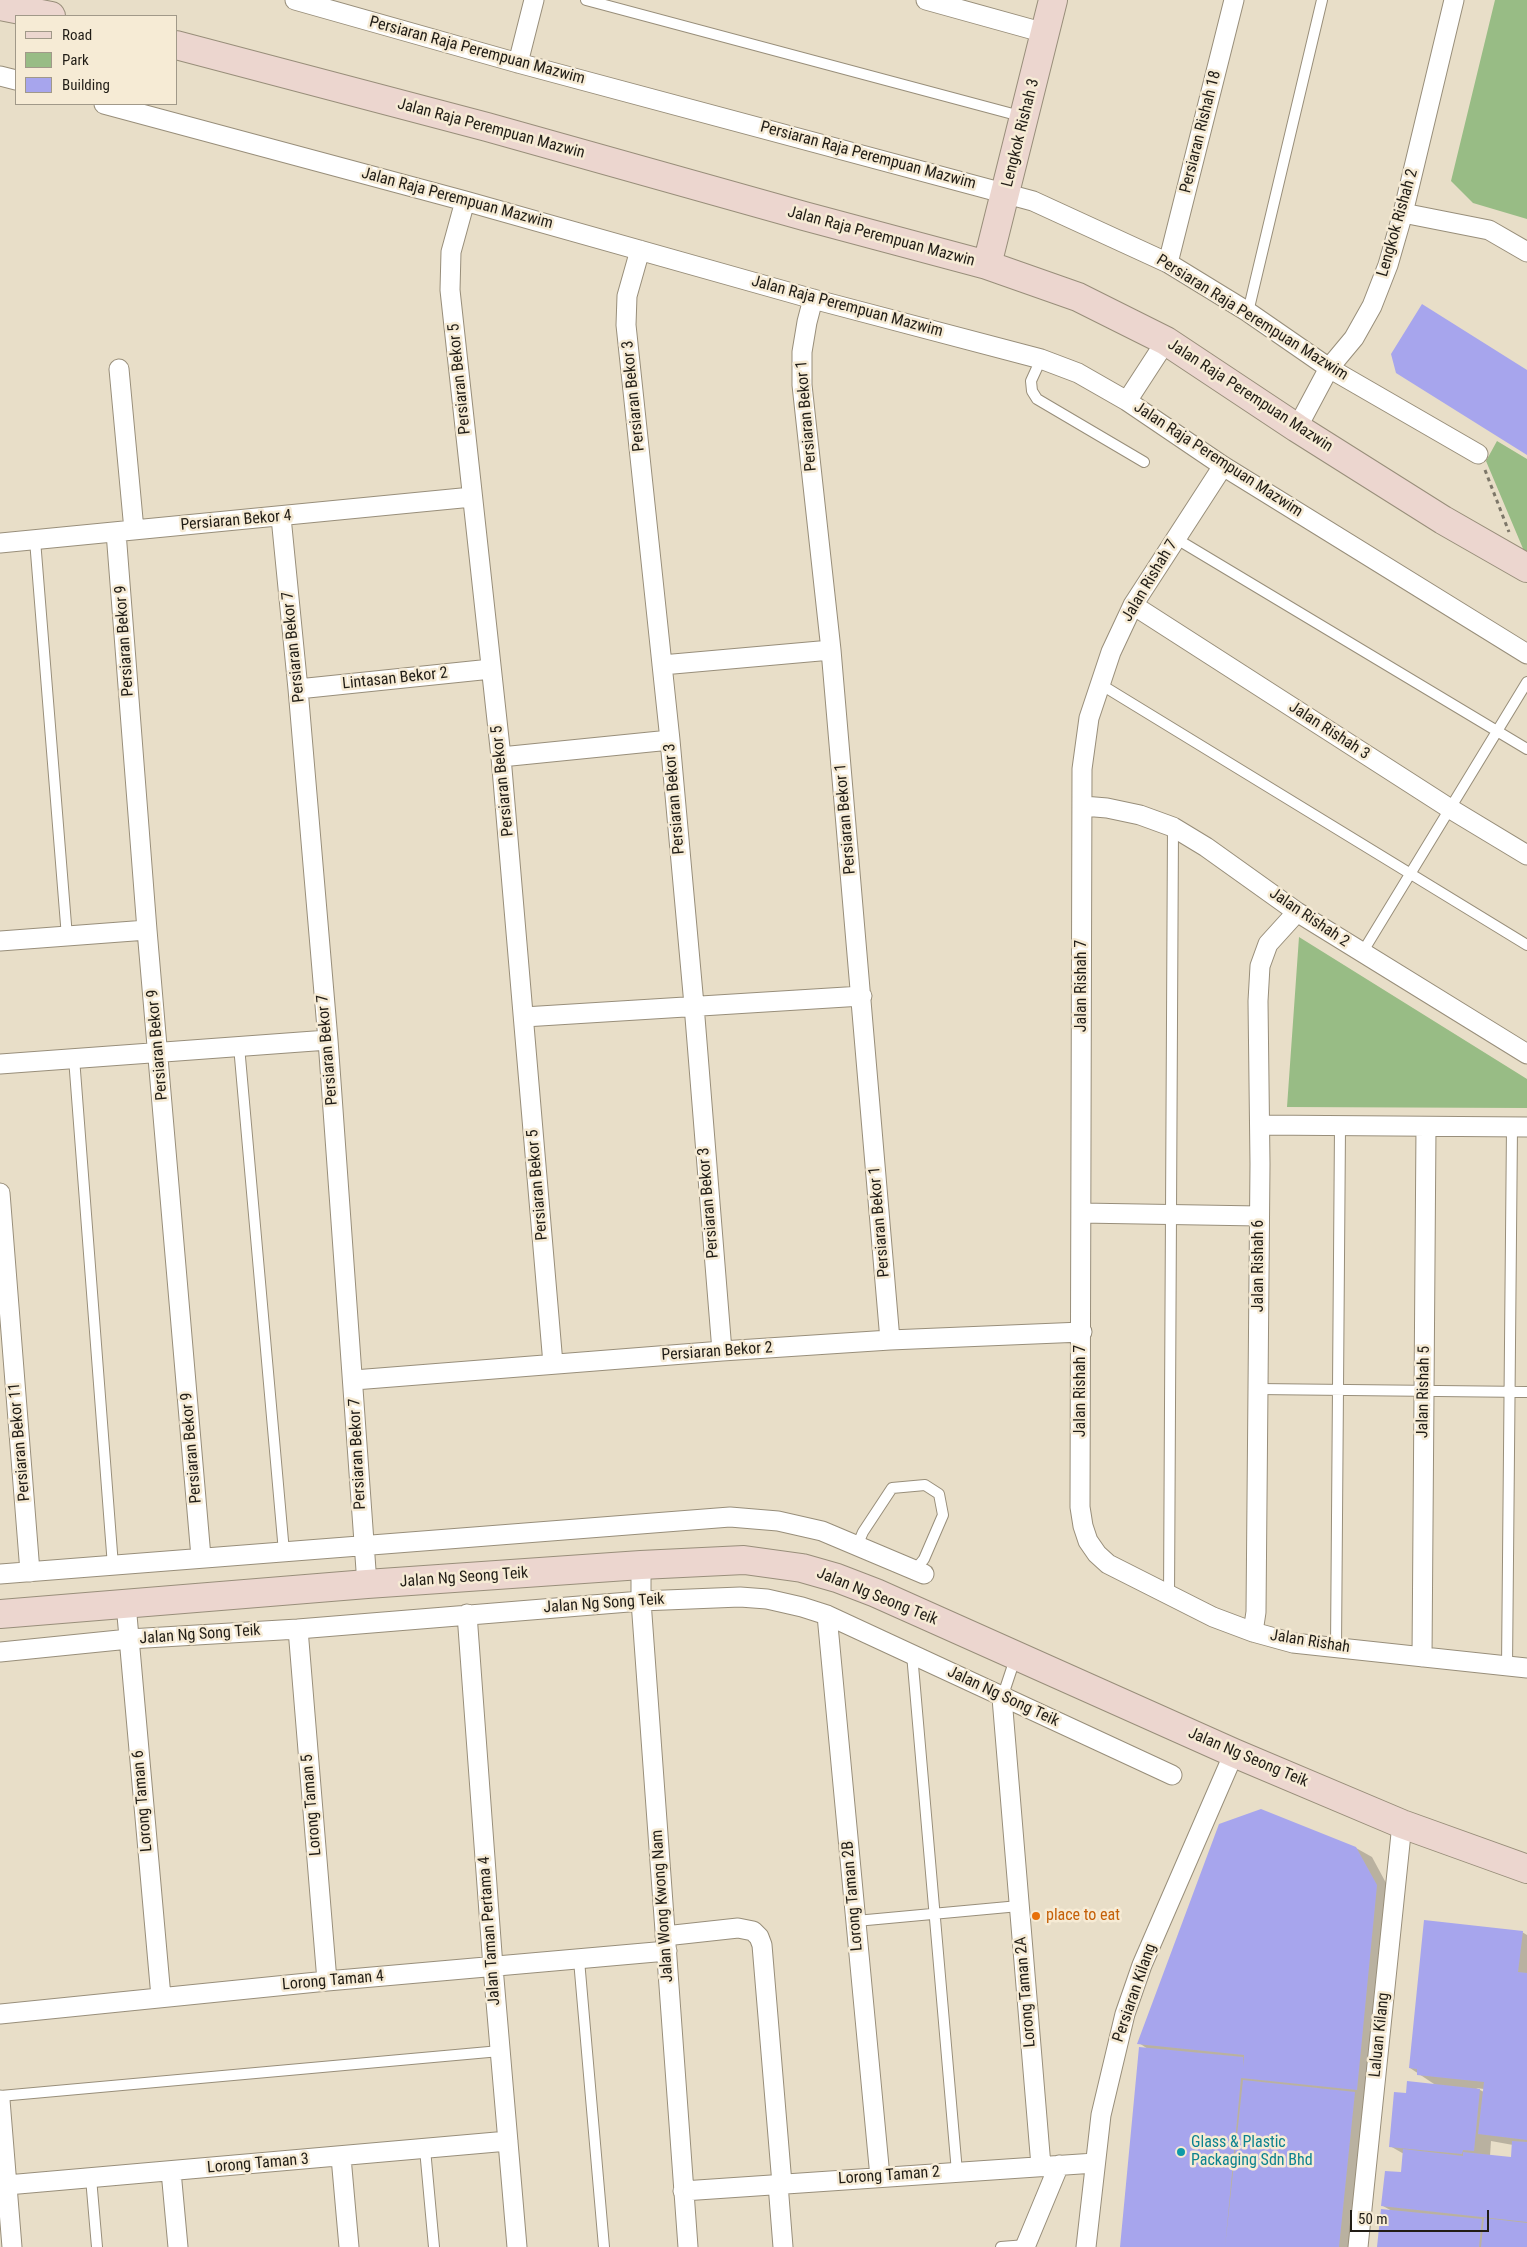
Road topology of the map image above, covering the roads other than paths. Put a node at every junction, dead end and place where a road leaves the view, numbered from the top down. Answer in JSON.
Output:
{"nodes":[{"id":1,"x":295,"y":0,"type":"edge"},
{"id":2,"x":534,"y":0,"type":"edge"},
{"id":3,"x":586,"y":0,"type":"edge"},
{"id":4,"x":926,"y":0,"type":"edge"},
{"id":5,"x":1053,"y":0,"type":"edge"},
{"id":6,"x":1234,"y":0,"type":"edge"},
{"id":7,"x":1322,"y":0,"type":"edge"},
{"id":8,"x":1454,"y":0,"type":"edge"},
{"id":9,"x":949,"y":3,"type":"edge"},
{"id":10,"x":0,"y":6,"type":"edge"},
{"id":11,"x":46,"y":15,"type":"edge"},
{"id":12,"x":1045,"y":33,"type":"junction"},
{"id":13,"x":178,"y":46,"type":"edge"},
{"id":14,"x":518,"y":63,"type":"junction"},
{"id":15,"x":0,"y":76,"type":"edge"},
{"id":16,"x":15,"y":80,"type":"edge"},
{"id":17,"x":108,"y":105,"type":"edge"},
{"id":18,"x":1025,"y":117,"type":"junction"},
{"id":19,"x":1006,"y":193,"type":"junction"},
{"id":20,"x":465,"y":201,"type":"junction"},
{"id":21,"x":1403,"y":213,"type":"junction"},
{"id":22,"x":640,"y":250,"type":"junction"},
{"id":23,"x":1527,"y":252,"type":"edge"},
{"id":24,"x":1168,"y":263,"type":"junction"},
{"id":25,"x":987,"y":265,"type":"junction"},
{"id":26,"x":813,"y":299,"type":"junction"},
{"id":27,"x":1248,"y":312,"type":"junction"},
{"id":28,"x":1166,"y":341,"type":"junction"},
{"id":29,"x":1041,"y":359,"type":"junction"},
{"id":30,"x":1329,"y":368,"type":"junction"},
{"id":31,"x":119,"y":369,"type":"dead end"},
{"id":32,"x":1127,"y":401,"type":"junction"},
{"id":33,"x":1297,"y":428,"type":"junction"},
{"id":34,"x":1478,"y":454,"type":"road end"},
{"id":35,"x":1144,"y":462,"type":"dead end"},
{"id":36,"x":1223,"y":466,"type":"junction"},
{"id":37,"x":472,"y":497,"type":"junction"},
{"id":38,"x":281,"y":517,"type":"junction"},
{"id":39,"x":125,"y":531,"type":"junction"},
{"id":40,"x":1175,"y":538,"type":"junction"},
{"id":41,"x":35,"y":540,"type":"junction"},
{"id":42,"x":0,"y":543,"type":"edge"},
{"id":43,"x":1525,"y":566,"type":"edge"},
{"id":44,"x":1133,"y":605,"type":"junction"},
{"id":45,"x":831,"y":650,"type":"junction"},
{"id":46,"x":1527,"y":654,"type":"edge"},
{"id":47,"x":662,"y":665,"type":"junction"},
{"id":48,"x":491,"y":669,"type":"junction"},
{"id":49,"x":1527,"y":682,"type":"edge"},
{"id":50,"x":1100,"y":684,"type":"junction"},
{"id":51,"x":298,"y":689,"type":"junction"},
{"id":52,"x":1496,"y":731,"type":"junction"},
{"id":53,"x":670,"y":740,"type":"junction"},
{"id":54,"x":1527,"y":749,"type":"edge"},
{"id":55,"x":501,"y":757,"type":"junction"},
{"id":56,"x":1083,"y":806,"type":"junction"},
{"id":57,"x":1449,"y":808,"type":"junction"},
{"id":58,"x":1173,"y":827,"type":"junction"},
{"id":59,"x":1527,"y":855,"type":"edge"},
{"id":60,"x":1410,"y":874,"type":"junction"},
{"id":61,"x":1297,"y":912,"type":"junction"},
{"id":62,"x":148,"y":930,"type":"junction"},
{"id":63,"x":67,"y":937,"type":"junction"},
{"id":64,"x":0,"y":941,"type":"edge"},
{"id":65,"x":1527,"y":945,"type":"edge"},
{"id":66,"x":1362,"y":953,"type":"junction"},
{"id":67,"x":862,"y":996,"type":"junction"},
{"id":68,"x":694,"y":1006,"type":"junction"},
{"id":69,"x":524,"y":1017,"type":"junction"},
{"id":70,"x":328,"y":1040,"type":"junction"},
{"id":71,"x":240,"y":1046,"type":"junction"},
{"id":72,"x":159,"y":1053,"type":"junction"},
{"id":73,"x":1527,"y":1054,"type":"edge"},
{"id":74,"x":74,"y":1058,"type":"junction"},
{"id":75,"x":0,"y":1064,"type":"edge"},
{"id":76,"x":1260,"y":1125,"type":"junction"},
{"id":77,"x":1340,"y":1127,"type":"junction"},
{"id":78,"x":1426,"y":1127,"type":"junction"},
{"id":79,"x":1519,"y":1127,"type":"edge"},
{"id":80,"x":0,"y":1193,"type":"edge"},
{"id":81,"x":1081,"y":1213,"type":"junction"},
{"id":82,"x":1172,"y":1215,"type":"junction"},
{"id":83,"x":1259,"y":1216,"type":"junction"},
{"id":84,"x":1082,"y":1332,"type":"junction"},
{"id":85,"x":890,"y":1340,"type":"junction"},
{"id":86,"x":722,"y":1351,"type":"junction"},
{"id":87,"x":553,"y":1364,"type":"junction"},
{"id":88,"x":354,"y":1380,"type":"junction"},
{"id":89,"x":1258,"y":1389,"type":"junction"},
{"id":90,"x":1338,"y":1390,"type":"junction"},
{"id":91,"x":1424,"y":1391,"type":"junction"},
{"id":92,"x":1510,"y":1392,"type":"junction"},
{"id":93,"x":1527,"y":1392,"type":"edge"},
{"id":94,"x":1088,"y":1541,"type":"joint"},
{"id":95,"x":857,"y":1546,"type":"junction"},
{"id":96,"x":363,"y":1547,"type":"junction"},
{"id":97,"x":284,"y":1552,"type":"junction"},
{"id":98,"x":201,"y":1557,"type":"junction"},
{"id":99,"x":641,"y":1565,"type":"junction"},
{"id":100,"x":113,"y":1566,"type":"junction"},
{"id":101,"x":30,"y":1572,"type":"junction"},
{"id":102,"x":920,"y":1572,"type":"joint"},
{"id":103,"x":0,"y":1574,"type":"edge"},
{"id":104,"x":367,"y":1584,"type":"junction"},
{"id":105,"x":1169,"y":1596,"type":"junction"},
{"id":106,"x":641,"y":1601,"type":"junction"},
{"id":107,"x":126,"y":1604,"type":"junction"},
{"id":108,"x":0,"y":1614,"type":"edge"},
{"id":109,"x":467,"y":1614,"type":"junction"},
{"id":110,"x":827,"y":1615,"type":"junction"},
{"id":111,"x":298,"y":1629,"type":"junction"},
{"id":112,"x":1253,"y":1632,"type":"junction"},
{"id":113,"x":129,"y":1639,"type":"junction"},
{"id":114,"x":1336,"y":1648,"type":"junction"},
{"id":115,"x":0,"y":1652,"type":"edge"},
{"id":116,"x":912,"y":1654,"type":"junction"},
{"id":117,"x":1016,"y":1655,"type":"junction"},
{"id":118,"x":1422,"y":1657,"type":"junction"},
{"id":119,"x":1508,"y":1667,"type":"junction"},
{"id":120,"x":1527,"y":1668,"type":"edge"},
{"id":121,"x":1002,"y":1698,"type":"junction"},
{"id":122,"x":1234,"y":1753,"type":"junction"},
{"id":123,"x":1172,"y":1774,"type":"dead end"},
{"id":124,"x":1402,"y":1824,"type":"junction"},
{"id":125,"x":1527,"y":1869,"type":"edge"},
{"id":126,"x":1020,"y":1906,"type":"junction"},
{"id":127,"x":935,"y":1914,"type":"junction"},
{"id":128,"x":856,"y":1921,"type":"junction"},
{"id":129,"x":666,"y":1944,"type":"junction"},
{"id":130,"x":579,"y":1960,"type":"junction"},
{"id":131,"x":493,"y":1967,"type":"junction"},
{"id":132,"x":326,"y":1981,"type":"junction"},
{"id":133,"x":160,"y":1997,"type":"junction"},
{"id":134,"x":0,"y":2014,"type":"edge"},
{"id":135,"x":500,"y":2051,"type":"junction"},
{"id":136,"x":0,"y":2096,"type":"edge"},
{"id":137,"x":0,"y":2100,"type":"edge"},
{"id":138,"x":508,"y":2142,"type":"junction"},
{"id":139,"x":425,"y":2149,"type":"junction"},
{"id":140,"x":341,"y":2157,"type":"junction"},
{"id":141,"x":1095,"y":2163,"type":"junction"},
{"id":142,"x":1050,"y":2166,"type":"junction"},
{"id":143,"x":172,"y":2171,"type":"junction"},
{"id":144,"x":957,"y":2172,"type":"junction"},
{"id":145,"x":880,"y":2176,"type":"junction"},
{"id":146,"x":91,"y":2178,"type":"junction"},
{"id":147,"x":780,"y":2184,"type":"junction"},
{"id":148,"x":7,"y":2185,"type":"junction"},
{"id":149,"x":683,"y":2191,"type":"junction"},
{"id":150,"x":1026,"y":2246,"type":"edge"},
{"id":151,"x":12,"y":2247,"type":"edge"},
{"id":152,"x":97,"y":2247,"type":"edge"},
{"id":153,"x":178,"y":2247,"type":"edge"},
{"id":154,"x":349,"y":2247,"type":"edge"},
{"id":155,"x":434,"y":2247,"type":"edge"},
{"id":156,"x":517,"y":2247,"type":"edge"},
{"id":157,"x":604,"y":2247,"type":"edge"},
{"id":158,"x":688,"y":2247,"type":"edge"},
{"id":159,"x":784,"y":2247,"type":"edge"},
{"id":160,"x":1000,"y":2247,"type":"edge"},
{"id":161,"x":1086,"y":2247,"type":"edge"},
{"id":162,"x":1358,"y":2247,"type":"edge"}],
"edges":[{"from":1,"to":14,"type":"street","name":"Persiaran Raja Perempuan Mazwim"},
{"from":2,"to":14,"type":"street"},
{"from":3,"to":18,"type":"lane"},
{"from":4,"to":9,"type":"street"},
{"from":5,"to":12,"type":"main road","name":"Lengkok Rishah 3"},
{"from":6,"to":24,"type":"street","name":"Persiaran Rishah 18"},
{"from":7,"to":27,"type":"lane"},
{"from":8,"to":21,"type":"street","name":"Lengkok Rishah 2"},
{"from":9,"to":12,"type":"street"},
{"from":10,"to":11,"type":"main road"},
{"from":12,"to":18,"type":"main road","name":"Lengkok Rishah 3"},
{"from":13,"to":25,"type":"main road","name":"Jalan Raja Perempuan Mazwin"},
{"from":14,"to":19,"type":"street","name":"Persiaran Raja Perempuan Mazwim"},
{"from":15,"to":16,"type":"street"},
{"from":17,"to":20,"type":"street","name":"Jalan Raja Perempuan Mazwim"},
{"from":18,"to":19,"type":"main road","name":"Lengkok Rishah 3"},
{"from":19,"to":24,"type":"street","name":"Persiaran Raja Perempuan Mazwim"},
{"from":19,"to":25,"type":"main road","name":"Lengkok Rishah 3"},
{"from":20,"to":22,"type":"street","name":"Jalan Raja Perempuan Mazwim"},
{"from":20,"to":37,"type":"street","name":"Persiaran Bekor 5"},
{"from":21,"to":23,"type":"street"},
{"from":21,"to":30,"type":"street","name":"Lengkok Rishah 2"},
{"from":22,"to":26,"type":"street","name":"Jalan Raja Perempuan Mazwim"},
{"from":22,"to":47,"type":"street","name":"Persiaran Bekor 3"},
{"from":24,"to":27,"type":"street","name":"Persiaran Raja Perempuan Mazwim"},
{"from":25,"to":28,"type":"main road","name":"Jalan Raja Perempuan Mazwin"},
{"from":26,"to":29,"type":"street","name":"Jalan Raja Perempuan Mazwim"},
{"from":26,"to":45,"type":"street","name":"Persiaran Bekor 1"},
{"from":27,"to":30,"type":"street","name":"Persiaran Raja Perempuan Mazwim"},
{"from":28,"to":32,"type":"street"},
{"from":28,"to":33,"type":"main road","name":"Jalan Raja Perempuan Mazwin"},
{"from":29,"to":32,"type":"street","name":"Jalan Raja Perempuan Mazwim"},
{"from":29,"to":35,"type":"lane"},
{"from":30,"to":33,"type":"street","name":"Lengkok Rishah 2"},
{"from":30,"to":34,"type":"street","name":"Persiaran Raja Perempuan Mazwim"},
{"from":31,"to":39,"type":"street","name":"Persiaran Bekor 9"},
{"from":32,"to":36,"type":"street","name":"Jalan Raja Perempuan Mazwim"},
{"from":33,"to":43,"type":"main road","name":"Jalan Raja Perempuan Mazwin"},
{"from":36,"to":40,"type":"street","name":"Jalan Rishah 7"},
{"from":36,"to":46,"type":"street","name":"Jalan Raja Perempuan Mazwim"},
{"from":37,"to":38,"type":"street","name":"Persiaran Bekor 4"},
{"from":37,"to":48,"type":"street","name":"Persiaran Bekor 5"},
{"from":38,"to":39,"type":"street","name":"Persiaran Bekor 4"},
{"from":38,"to":51,"type":"street","name":"Persiaran Bekor 7"},
{"from":39,"to":41,"type":"street","name":"Persiaran Bekor 4"},
{"from":39,"to":62,"type":"street","name":"Persiaran Bekor 9"},
{"from":40,"to":44,"type":"street","name":"Jalan Rishah 7"},
{"from":40,"to":52,"type":"lane"},
{"from":41,"to":42,"type":"street","name":"Persiaran Bekor 4"},
{"from":41,"to":63,"type":"lane"},
{"from":44,"to":50,"type":"street","name":"Jalan Rishah 7"},
{"from":44,"to":57,"type":"street","name":"Jalan Rishah 3"},
{"from":45,"to":47,"type":"street"},
{"from":45,"to":67,"type":"street","name":"Persiaran Bekor 1"},
{"from":47,"to":53,"type":"street","name":"Persiaran Bekor 3"},
{"from":48,"to":51,"type":"street","name":"Lintasan Bekor 2"},
{"from":48,"to":55,"type":"street","name":"Persiaran Bekor 5"},
{"from":49,"to":52,"type":"lane"},
{"from":50,"to":56,"type":"street","name":"Jalan Rishah 7"},
{"from":50,"to":60,"type":"lane"},
{"from":51,"to":70,"type":"street","name":"Persiaran Bekor 7"},
{"from":52,"to":54,"type":"lane"},
{"from":52,"to":57,"type":"lane"},
{"from":53,"to":55,"type":"street"},
{"from":53,"to":68,"type":"street","name":"Persiaran Bekor 3"},
{"from":55,"to":69,"type":"street","name":"Persiaran Bekor 5"},
{"from":56,"to":58,"type":"street","name":"Jalan Rishah 2"},
{"from":56,"to":81,"type":"street","name":"Jalan Rishah 7"},
{"from":57,"to":59,"type":"street","name":"Jalan Rishah 3"},
{"from":57,"to":60,"type":"lane"},
{"from":58,"to":61,"type":"street","name":"Jalan Rishah 2"},
{"from":58,"to":82,"type":"lane"},
{"from":60,"to":65,"type":"lane"},
{"from":60,"to":66,"type":"lane"},
{"from":61,"to":66,"type":"street","name":"Jalan Rishah 2"},
{"from":61,"to":76,"type":"street","name":"Jalan Rishah 6"},
{"from":62,"to":63,"type":"street"},
{"from":62,"to":72,"type":"street","name":"Persiaran Bekor 9"},
{"from":63,"to":64,"type":"street"},
{"from":66,"to":73,"type":"street","name":"Jalan Rishah 2"},
{"from":67,"to":68,"type":"street"},
{"from":67,"to":85,"type":"street","name":"Persiaran Bekor 1"},
{"from":68,"to":69,"type":"street"},
{"from":68,"to":86,"type":"street","name":"Persiaran Bekor 3"},
{"from":69,"to":87,"type":"street","name":"Persiaran Bekor 5"},
{"from":70,"to":71,"type":"street"},
{"from":70,"to":88,"type":"street","name":"Persiaran Bekor 7"},
{"from":71,"to":72,"type":"street"},
{"from":71,"to":97,"type":"lane"},
{"from":72,"to":74,"type":"street"},
{"from":72,"to":98,"type":"street","name":"Persiaran Bekor 9"},
{"from":74,"to":75,"type":"street"},
{"from":74,"to":100,"type":"lane"},
{"from":76,"to":77,"type":"street"},
{"from":76,"to":83,"type":"street","name":"Jalan Rishah 6"},
{"from":77,"to":78,"type":"street"},
{"from":77,"to":90,"type":"lane"},
{"from":78,"to":79,"type":"street"},
{"from":78,"to":91,"type":"street","name":"Jalan Rishah 5"},
{"from":79,"to":92,"type":"lane"},
{"from":80,"to":101,"type":"street","name":"Persiaran Bekor 11"},
{"from":81,"to":82,"type":"street"},
{"from":81,"to":84,"type":"street","name":"Jalan Rishah 7"},
{"from":82,"to":83,"type":"street"},
{"from":82,"to":105,"type":"lane"},
{"from":83,"to":89,"type":"street","name":"Jalan Rishah 6"},
{"from":84,"to":85,"type":"street","name":"Persiaran Bekor 2"},
{"from":84,"to":94,"type":"street","name":"Jalan Rishah 7"},
{"from":85,"to":86,"type":"street","name":"Persiaran Bekor 2"},
{"from":86,"to":87,"type":"street","name":"Persiaran Bekor 2"},
{"from":87,"to":88,"type":"street","name":"Persiaran Bekor 2"},
{"from":88,"to":96,"type":"street","name":"Persiaran Bekor 7"},
{"from":89,"to":90,"type":"lane"},
{"from":89,"to":112,"type":"street","name":"Jalan Rishah 6"},
{"from":90,"to":91,"type":"lane"},
{"from":90,"to":114,"type":"lane"},
{"from":91,"to":92,"type":"lane"},
{"from":91,"to":118,"type":"street","name":"Jalan Rishah 5"},
{"from":92,"to":93,"type":"lane"},
{"from":92,"to":119,"type":"lane"},
{"from":94,"to":105,"type":"street","name":"Jalan Rishah"},
{"from":95,"to":96,"type":"street"},
{"from":95,"to":102,"type":"street"},
{"from":95,"to":102,"type":"lane"},
{"from":96,"to":97,"type":"street"},
{"from":96,"to":104,"type":"street","name":"Persiaran Bekor 7"},
{"from":97,"to":98,"type":"street"},
{"from":98,"to":100,"type":"street"},
{"from":99,"to":104,"type":"main road","name":"Jalan Ng Seong Teik"},
{"from":99,"to":106,"type":"street","name":"Jalan Wong Kwong Nam"},
{"from":99,"to":117,"type":"main road","name":"Jalan Ng Seong Teik"},
{"from":100,"to":101,"type":"street"},
{"from":101,"to":103,"type":"street"},
{"from":104,"to":107,"type":"main road","name":"Jalan Ng Seong Teik"},
{"from":105,"to":112,"type":"street","name":"Jalan Rishah"},
{"from":106,"to":109,"type":"street","name":"Jalan Ng Song Teik"},
{"from":106,"to":110,"type":"street","name":"Jalan Ng Song Teik"},
{"from":106,"to":129,"type":"street","name":"Jalan Wong Kwong Nam"},
{"from":107,"to":108,"type":"main road","name":"Jalan Ng Seong Teik"},
{"from":107,"to":113,"type":"street","name":"Lorong Taman 6"},
{"from":109,"to":111,"type":"street","name":"Jalan Ng Song Teik"},
{"from":109,"to":131,"type":"street","name":"Jalan Taman Pertama 4"},
{"from":110,"to":116,"type":"street","name":"Jalan Ng Song Teik"},
{"from":110,"to":128,"type":"street","name":"Lorong Taman 2B"},
{"from":111,"to":113,"type":"street","name":"Jalan Ng Song Teik"},
{"from":111,"to":132,"type":"street","name":"Lorong Taman 5"},
{"from":112,"to":114,"type":"street","name":"Jalan Rishah"},
{"from":113,"to":115,"type":"street","name":"Jalan Ng Song Teik"},
{"from":113,"to":133,"type":"street","name":"Lorong Taman 6"},
{"from":114,"to":118,"type":"street","name":"Jalan Rishah"},
{"from":116,"to":121,"type":"street","name":"Jalan Ng Song Teik"},
{"from":116,"to":127,"type":"lane"},
{"from":117,"to":121,"type":"lane"},
{"from":117,"to":122,"type":"main road","name":"Jalan Ng Seong Teik"},
{"from":118,"to":119,"type":"street","name":"Jalan Rishah"},
{"from":119,"to":120,"type":"street","name":"Jalan Rishah"},
{"from":121,"to":123,"type":"street","name":"Jalan Ng Song Teik"},
{"from":121,"to":126,"type":"street","name":"Lorong Taman 2A"},
{"from":122,"to":124,"type":"main road","name":"Jalan Ng Seong Teik"},
{"from":122,"to":141,"type":"street","name":"Persiaran Kilang"},
{"from":124,"to":125,"type":"main road","name":"Jalan Ng Seong Teik"},
{"from":124,"to":162,"type":"street","name":"Laluan Kilang"},
{"from":126,"to":127,"type":"lane"},
{"from":126,"to":142,"type":"street","name":"Lorong Taman 2A"},
{"from":127,"to":128,"type":"lane"},
{"from":127,"to":144,"type":"lane"},
{"from":128,"to":145,"type":"street","name":"Lorong Taman 2B"},
{"from":129,"to":130,"type":"street","name":"Lorong Taman 4"},
{"from":129,"to":147,"type":"street","name":"Lorong Taman 4"},
{"from":129,"to":149,"type":"street","name":"Jalan Wong Kwong Nam"},
{"from":130,"to":131,"type":"street","name":"Lorong Taman 4"},
{"from":130,"to":157,"type":"lane"},
{"from":131,"to":132,"type":"street","name":"Lorong Taman 4"},
{"from":131,"to":135,"type":"street","name":"Jalan Taman Pertama 4"},
{"from":132,"to":133,"type":"street","name":"Lorong Taman 4"},
{"from":133,"to":134,"type":"street","name":"Lorong Taman 4"},
{"from":135,"to":136,"type":"lane"},
{"from":135,"to":138,"type":"street","name":"Jalan Taman Pertama 4"},
{"from":137,"to":148,"type":"street"},
{"from":138,"to":139,"type":"street","name":"Lorong Taman 3"},
{"from":138,"to":156,"type":"street","name":"Jalan Taman Pertama 4"},
{"from":139,"to":140,"type":"street","name":"Lorong Taman 3"},
{"from":139,"to":155,"type":"lane"},
{"from":140,"to":143,"type":"street","name":"Lorong Taman 3"},
{"from":140,"to":154,"type":"street"},
{"from":141,"to":142,"type":"street","name":"Lorong Taman 2"},
{"from":141,"to":161,"type":"street","name":"Persiaran Kilang"},
{"from":142,"to":144,"type":"street","name":"Lorong Taman 2"},
{"from":142,"to":150,"type":"street"},
{"from":143,"to":146,"type":"street","name":"Lorong Taman 3"},
{"from":143,"to":153,"type":"street"},
{"from":144,"to":145,"type":"street","name":"Lorong Taman 2"},
{"from":145,"to":147,"type":"street","name":"Lorong Taman 2"},
{"from":146,"to":148,"type":"street","name":"Lorong Taman 3"},
{"from":146,"to":152,"type":"lane"},
{"from":147,"to":149,"type":"street","name":"Lorong Taman 2"},
{"from":147,"to":159,"type":"street"},
{"from":148,"to":151,"type":"street"},
{"from":149,"to":158,"type":"street","name":"Jalan Wong Kwong Nam"},
{"from":150,"to":160,"type":"lane"}]}
